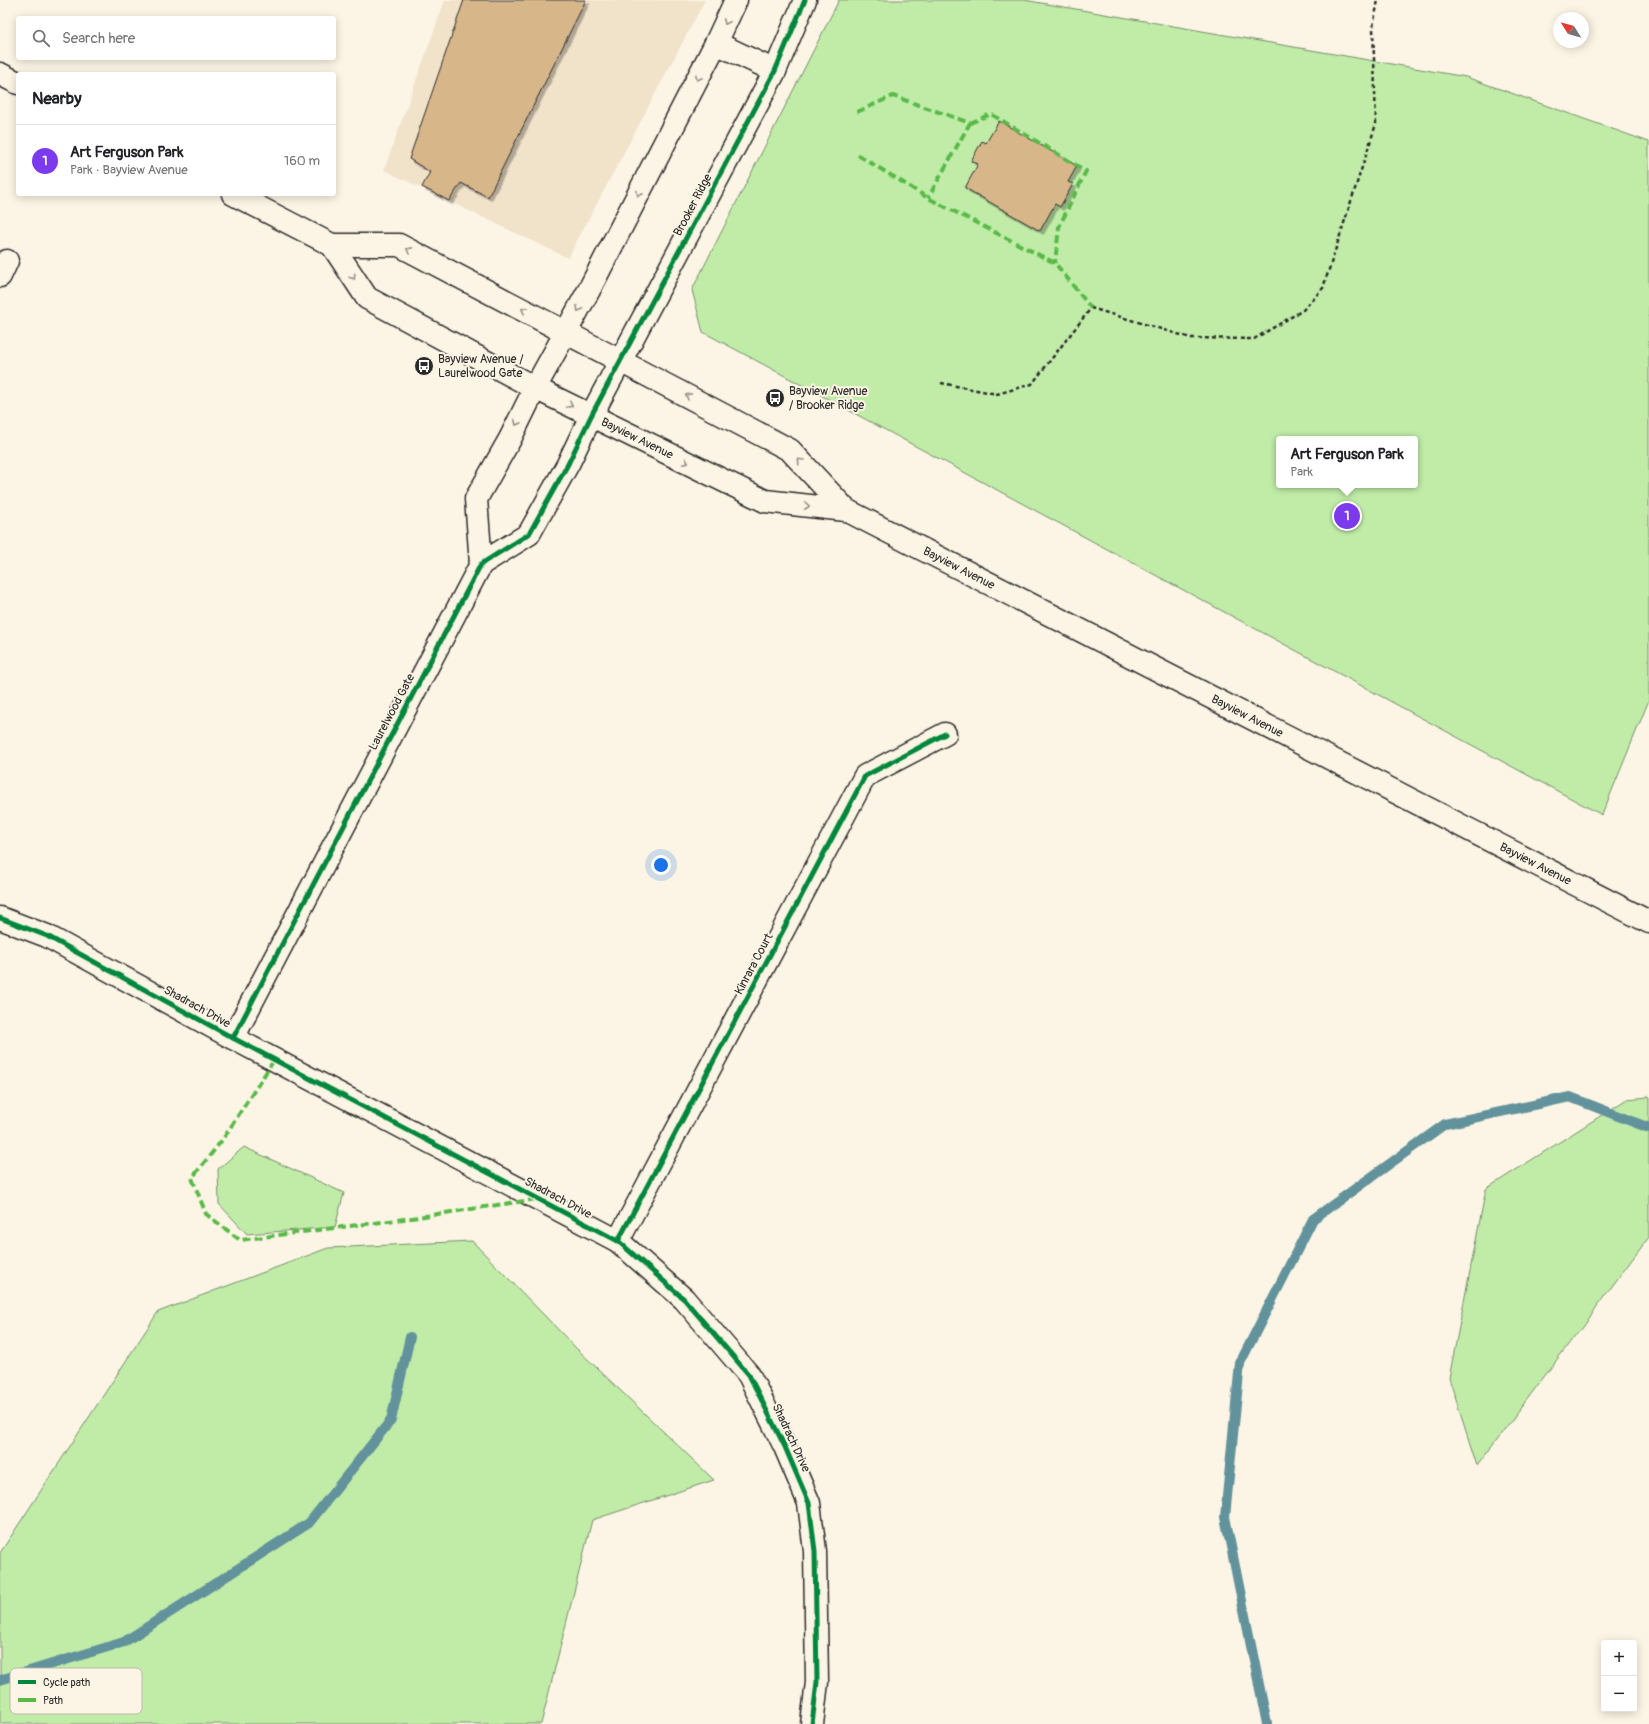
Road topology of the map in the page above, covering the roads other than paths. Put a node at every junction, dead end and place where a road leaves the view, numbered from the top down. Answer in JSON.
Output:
{"nodes":[{"id":1,"x":736,"y":0,"type":"edge"},
{"id":2,"x":805,"y":0,"type":"edge"},
{"id":3,"x":716,"y":43,"type":"junction"},
{"id":4,"x":775,"y":71,"type":"junction"},
{"id":5,"x":0,"y":74,"type":"edge"},
{"id":6,"x":16,"y":82,"type":"edge"},
{"id":7,"x":237,"y":196,"type":"edge"},
{"id":8,"x":332,"y":245,"type":"junction"},
{"id":9,"x":566,"y":332,"type":"junction"},
{"id":10,"x":621,"y":361,"type":"junction"},
{"id":11,"x":534,"y":388,"type":"junction"},
{"id":12,"x":591,"y":416,"type":"junction"},
{"id":13,"x":846,"y":510,"type":"junction"},
{"id":14,"x":481,"y":564,"type":"junction"},
{"id":15,"x":945,"y":734,"type":"dead end"},
{"id":16,"x":0,"y":918,"type":"edge"},
{"id":17,"x":1649,"y":922,"type":"edge"},
{"id":18,"x":233,"y":1038,"type":"junction"},
{"id":19,"x":618,"y":1241,"type":"junction"},
{"id":20,"x":812,"y":1724,"type":"edge"}],
"edges":[{"from":1,"to":3,"type":"street","one_way":true},
{"from":2,"to":4,"type":"street","name":"Brooker Ridge"},
{"from":3,"to":4,"type":"street"},
{"from":3,"to":9,"type":"street","one_way":true},
{"from":4,"to":10,"type":"street","name":"Brooker Ridge"},
{"from":5,"to":6,"type":"street"},
{"from":7,"to":8,"type":"street","name":"Bayview Avenue"},
{"from":9,"to":8,"type":"street","name":"Bayview Avenue","one_way":true},
{"from":8,"to":11,"type":"street","name":"Bayview Avenue","one_way":true},
{"from":9,"to":10,"type":"street","name":"Bayview Avenue"},
{"from":9,"to":11,"type":"street"},
{"from":10,"to":12,"type":"street","name":"Brooker Ridge"},
{"from":13,"to":10,"type":"street","name":"Bayview Avenue","one_way":true},
{"from":11,"to":12,"type":"street","name":"Bayview Avenue","one_way":true},
{"from":11,"to":14,"type":"street","one_way":true},
{"from":12,"to":13,"type":"street","name":"Bayview Avenue","one_way":true},
{"from":12,"to":14,"type":"street"},
{"from":13,"to":17,"type":"street","name":"Bayview Avenue"},
{"from":14,"to":18,"type":"street","name":"Laurelwood Gate"},
{"from":15,"to":19,"type":"street","name":"Kinrara Court"},
{"from":16,"to":18,"type":"street","name":"Shadrach Drive"},
{"from":18,"to":19,"type":"street","name":"Shadrach Drive"},
{"from":19,"to":20,"type":"street","name":"Shadrach Drive"}]}
